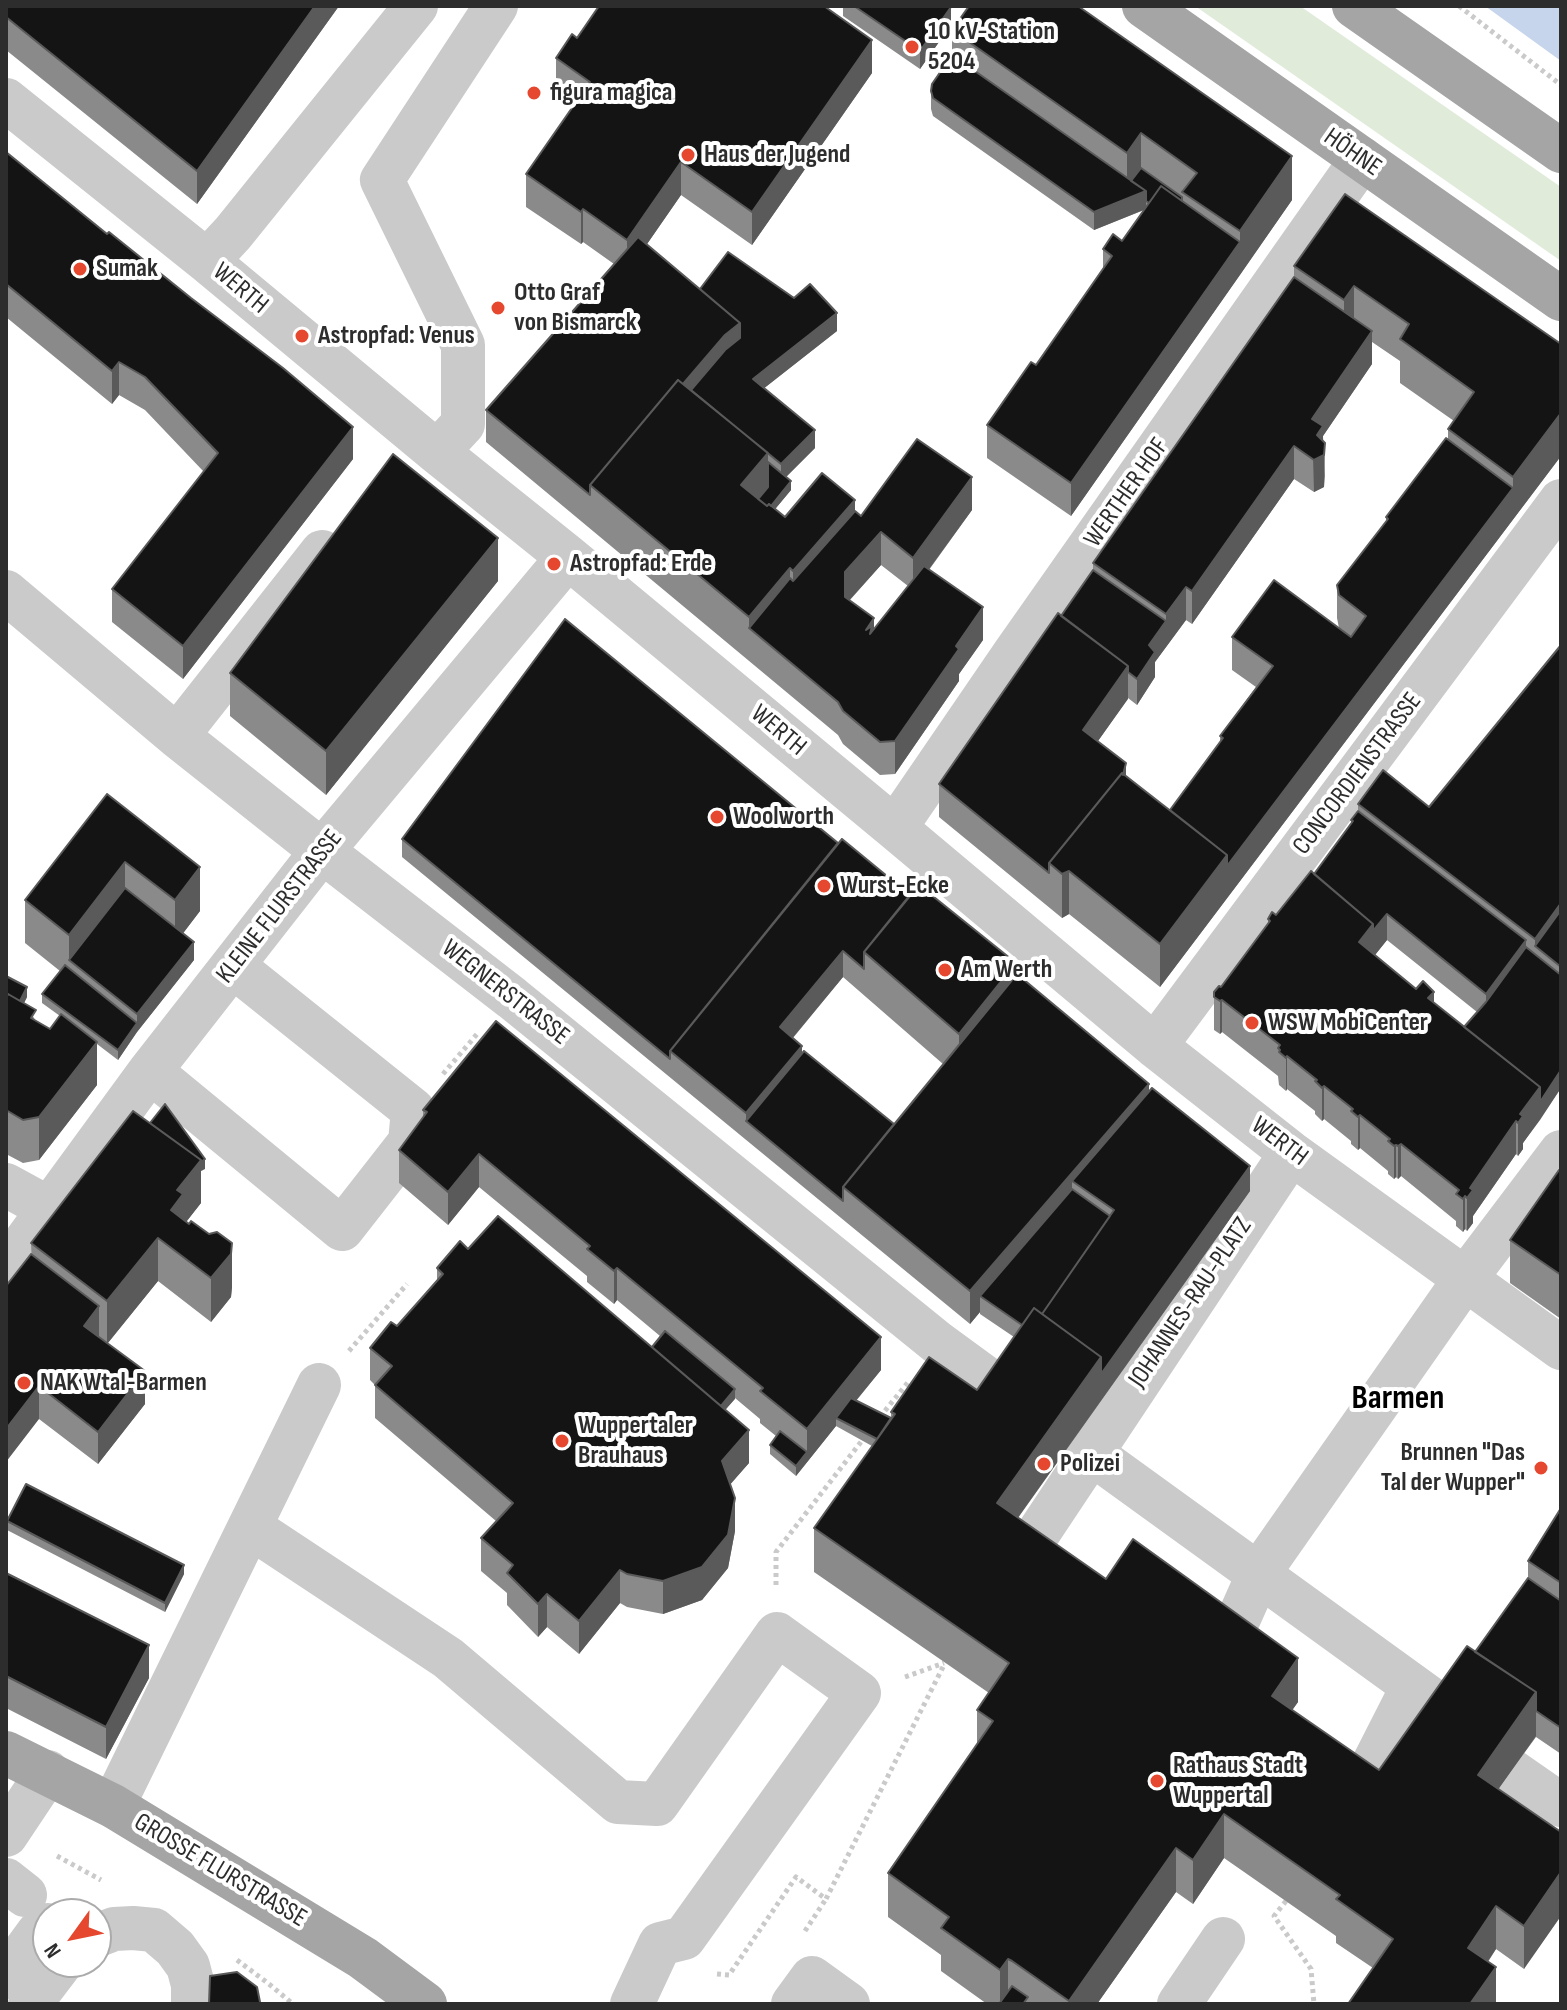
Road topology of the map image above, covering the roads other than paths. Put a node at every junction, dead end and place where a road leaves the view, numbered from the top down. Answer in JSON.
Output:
{"nodes":[{"id":1,"x":416,"y":6,"type":"edge"},
{"id":2,"x":496,"y":6,"type":"edge"},
{"id":3,"x":1144,"y":6,"type":"edge"},
{"id":4,"x":1354,"y":6,"type":"edge"},
{"id":5,"x":6,"y":100,"type":"edge"},
{"id":6,"x":1561,"y":151,"type":"edge"},
{"id":7,"x":1362,"y":159,"type":"junction"},
{"id":8,"x":207,"y":261,"type":"junction"},
{"id":9,"x":1561,"y":299,"type":"edge"},
{"id":10,"x":426,"y":443,"type":"junction"},
{"id":11,"x":386,"y":470,"type":"edge"},
{"id":12,"x":1561,"y":501,"type":"edge"},
{"id":13,"x":348,"y":518,"type":"edge"},
{"id":14,"x":568,"y":557,"type":"junction"},
{"id":15,"x":6,"y":592,"type":"edge"},
{"id":16,"x":177,"y":736,"type":"junction"},
{"id":17,"x":895,"y":828,"type":"junction"},
{"id":18,"x":322,"y":851,"type":"junction"},
{"id":19,"x":233,"y":966,"type":"junction"},
{"id":20,"x":1155,"y":1046,"type":"junction"},
{"id":21,"x":150,"y":1071,"type":"junction"},
{"id":22,"x":1561,"y":1152,"type":"edge"},
{"id":23,"x":1291,"y":1153,"type":"junction"},
{"id":24,"x":6,"y":1185,"type":"edge"},
{"id":25,"x":50,"y":1209,"type":"junction"},
{"id":26,"x":6,"y":1268,"type":"edge"},
{"id":27,"x":1465,"y":1279,"type":"junction"},
{"id":28,"x":1561,"y":1348,"type":"edge"},
{"id":29,"x":319,"y":1385,"type":"road end"},
{"id":30,"x":1005,"y":1392,"type":"edge"},
{"id":31,"x":1073,"y":1440,"type":"edge"},
{"id":32,"x":250,"y":1527,"type":"junction"},
{"id":33,"x":1019,"y":1562,"type":"edge"},
{"id":34,"x":1259,"y":1573,"type":"junction"},
{"id":35,"x":1239,"y":1618,"type":"edge"},
{"id":36,"x":6,"y":1753,"type":"edge"},
{"id":37,"x":1512,"y":1771,"type":"edge"},
{"id":38,"x":48,"y":1772,"type":"junction"},
{"id":39,"x":1356,"y":1798,"type":"edge"},
{"id":40,"x":1561,"y":1805,"type":"edge"},
{"id":41,"x":113,"y":1806,"type":"junction"},
{"id":42,"x":6,"y":1835,"type":"edge"},
{"id":43,"x":112,"y":1930,"type":"edge"},
{"id":44,"x":1223,"y":1939,"type":"dead end"},
{"id":45,"x":640,"y":1987,"type":"edge"},
{"id":46,"x":193,"y":2004,"type":"edge"},
{"id":47,"x":425,"y":2004,"type":"edge"},
{"id":48,"x":793,"y":2004,"type":"edge"},
{"id":49,"x":848,"y":2004,"type":"edge"},
{"id":50,"x":1179,"y":2004,"type":"edge"}],
"edges":[{"from":1,"to":8,"type":"street"},
{"from":2,"to":10,"type":"street"},
{"from":3,"to":7,"type":"main road","name":"HÖHNE"},
{"from":4,"to":6,"type":"main road"},
{"from":5,"to":8,"type":"street","name":"WERTH"},
{"from":7,"to":9,"type":"main road","name":"HÖHNE"},
{"from":7,"to":17,"type":"street","name":"WERTHER HOF"},
{"from":8,"to":10,"type":"street","name":"WERTH"},
{"from":10,"to":11,"type":"street"},
{"from":10,"to":14,"type":"street","name":"WERTH"},
{"from":12,"to":20,"type":"street","name":"CONCORDIENSTRASSE"},
{"from":13,"to":16,"type":"street"},
{"from":14,"to":17,"type":"street","name":"WERTH"},
{"from":14,"to":18,"type":"street","name":"KLEINE FLURSTRASSE"},
{"from":15,"to":16,"type":"street","name":"WEGNERSTRASSE"},
{"from":16,"to":18,"type":"street","name":"WEGNERSTRASSE"},
{"from":17,"to":20,"type":"street","name":"WERTH"},
{"from":18,"to":19,"type":"street","name":"KLEINE FLURSTRASSE"},
{"from":18,"to":30,"type":"street","name":"WEGNERSTRASSE"},
{"from":19,"to":21,"type":"street","name":"KLEINE FLURSTRASSE"},
{"from":19,"to":21,"type":"street"},
{"from":20,"to":23,"type":"street","name":"WERTH"},
{"from":21,"to":25,"type":"street","name":"KLEINE FLURSTRASSE"},
{"from":22,"to":27,"type":"street"},
{"from":23,"to":27,"type":"street","name":"WERTH"},
{"from":23,"to":33,"type":"street","name":"JOHANNES-RAU-PLATZ"},
{"from":24,"to":25,"type":"street"},
{"from":25,"to":26,"type":"street","name":"KLEINE FLURSTRASSE"},
{"from":27,"to":28,"type":"street","name":"WERTH"},
{"from":27,"to":34,"type":"street"},
{"from":29,"to":32,"type":"street"},
{"from":31,"to":34,"type":"street"},
{"from":32,"to":41,"type":"street"},
{"from":32,"to":45,"type":"street"},
{"from":34,"to":35,"type":"street"},
{"from":34,"to":39,"type":"street"},
{"from":36,"to":38,"type":"main road","name":"GROSSE FLURSTRASSE"},
{"from":37,"to":40,"type":"street"},
{"from":38,"to":41,"type":"main road","name":"GROSSE FLURSTRASSE"},
{"from":38,"to":42,"type":"street"},
{"from":41,"to":47,"type":"main road","name":"GROSSE FLURSTRASSE"},
{"from":43,"to":46,"type":"street"},
{"from":44,"to":50,"type":"street"},
{"from":48,"to":49,"type":"street"}]}
